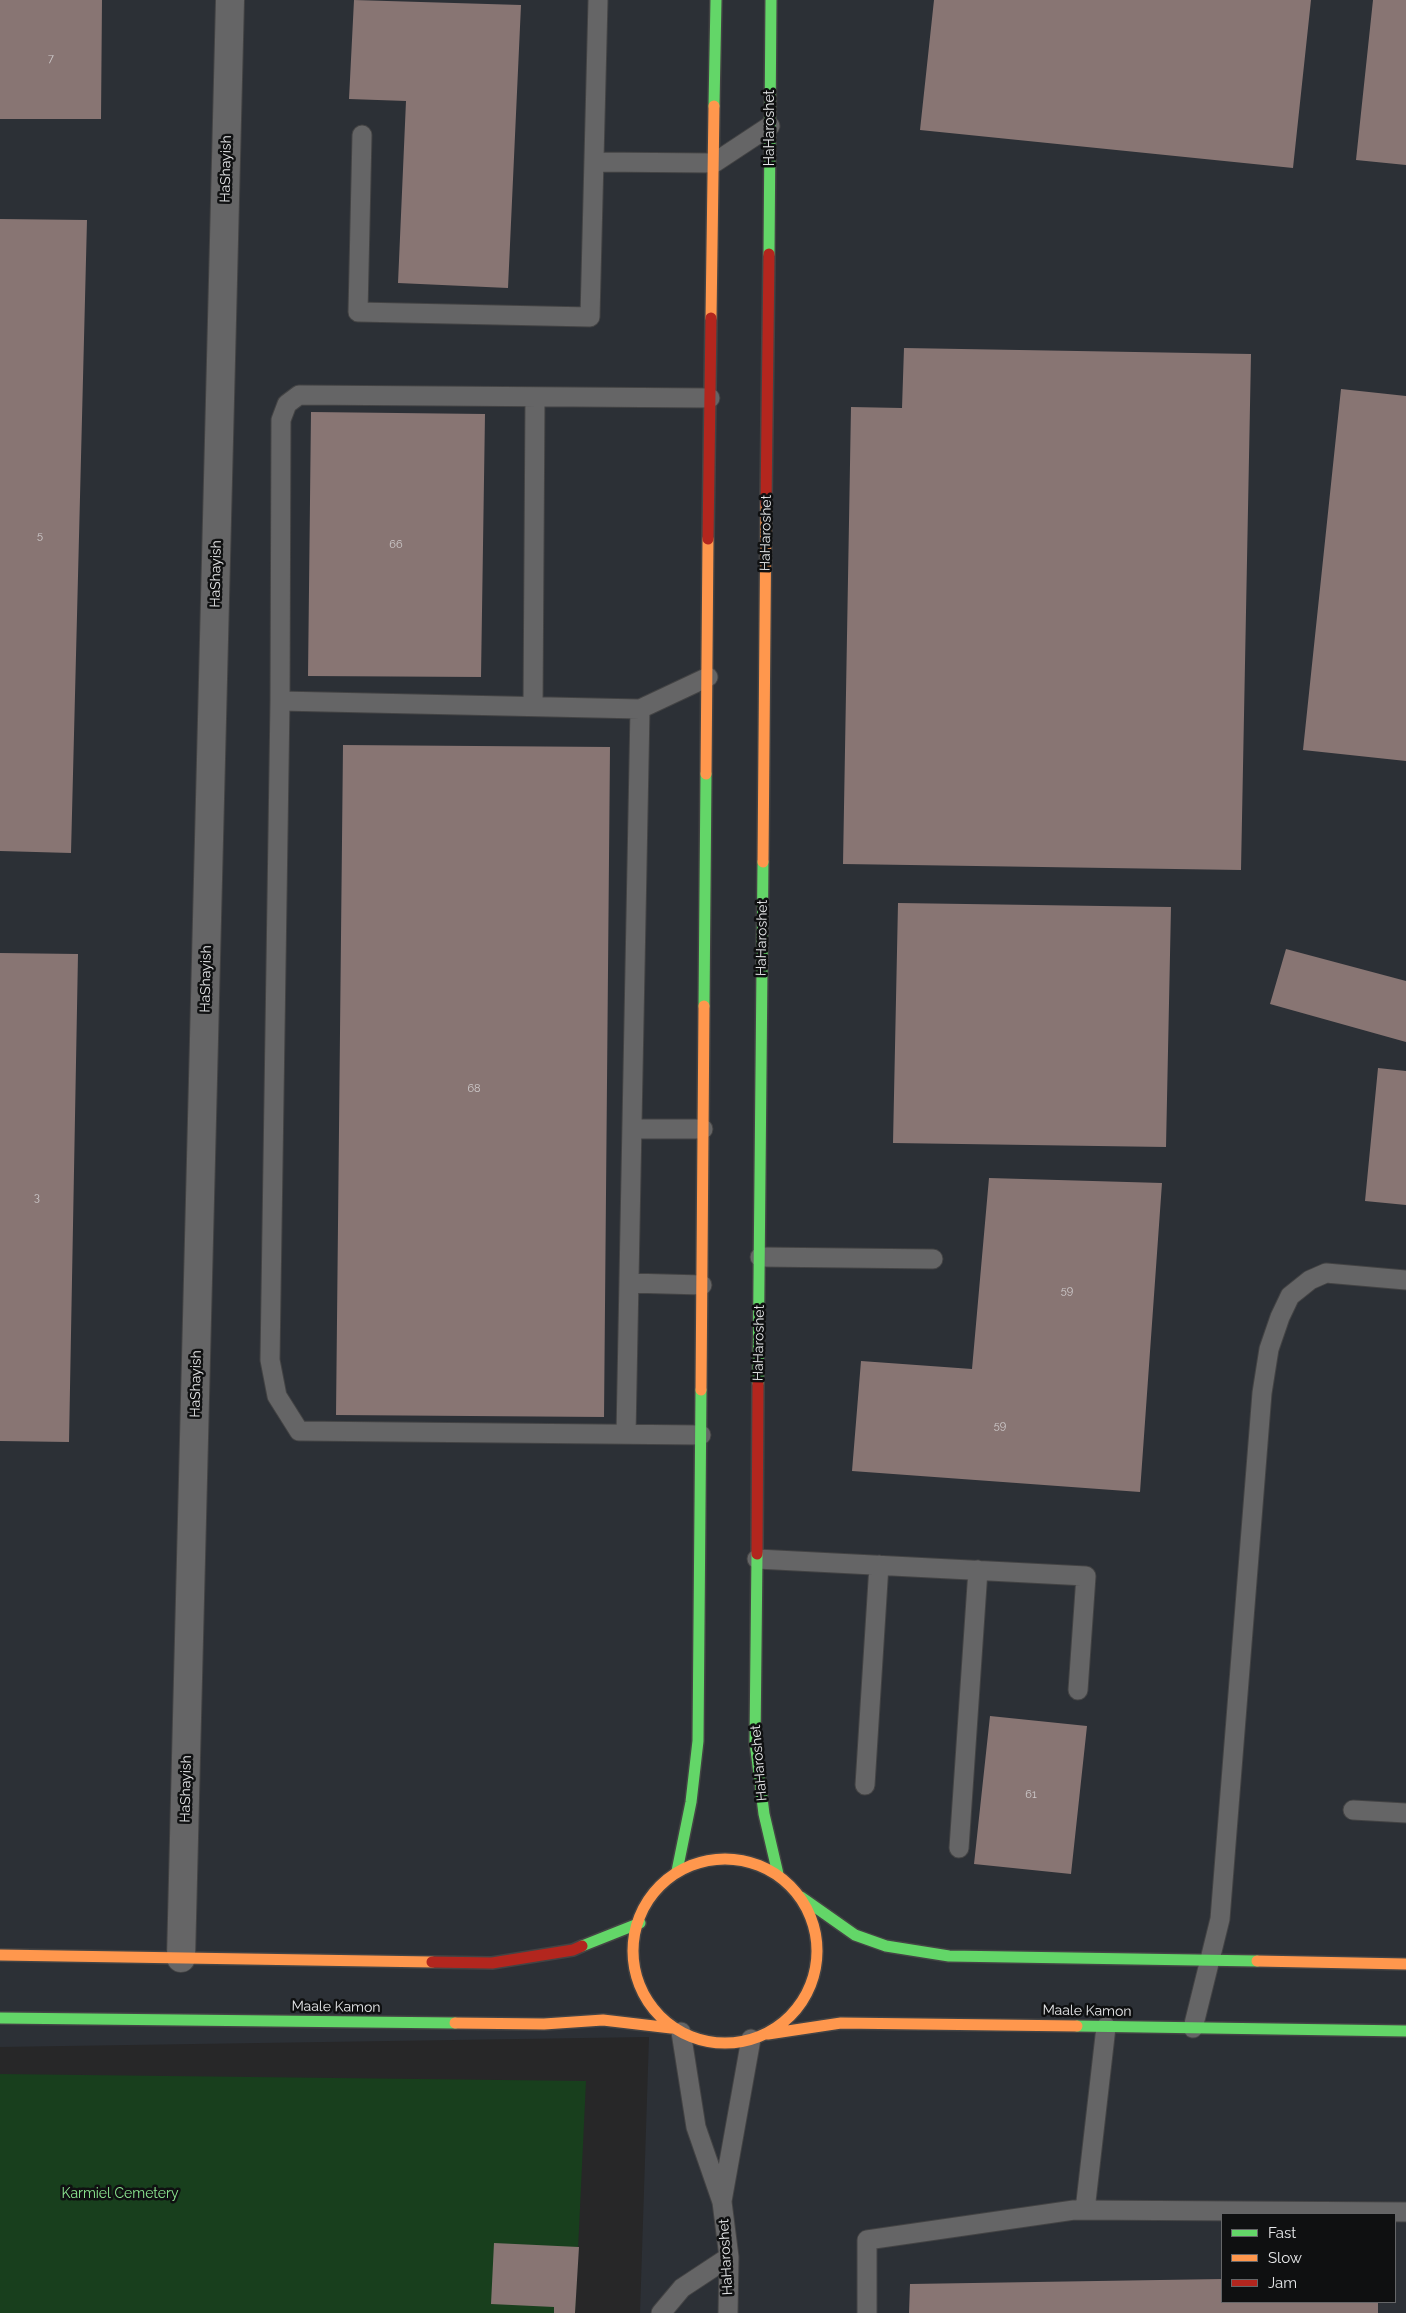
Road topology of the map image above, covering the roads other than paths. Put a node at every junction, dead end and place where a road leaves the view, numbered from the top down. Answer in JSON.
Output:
{"nodes":[{"id":1,"x":230,"y":0,"type":"edge"},
{"id":2,"x":598,"y":0,"type":"edge"},
{"id":3,"x":716,"y":0,"type":"edge"},
{"id":4,"x":771,"y":0,"type":"edge"},
{"id":5,"x":770,"y":126,"type":"junction"},
{"id":6,"x":362,"y":135,"type":"dead end"},
{"id":7,"x":594,"y":162,"type":"junction"},
{"id":8,"x":714,"y":163,"type":"junction"},
{"id":9,"x":536,"y":397,"type":"junction"},
{"id":10,"x":710,"y":398,"type":"junction"},
{"id":11,"x":708,"y":677,"type":"junction"},
{"id":12,"x":280,"y":701,"type":"junction"},
{"id":13,"x":533,"y":706,"type":"junction"},
{"id":14,"x":640,"y":709,"type":"junction"},
{"id":15,"x":633,"y":1129,"type":"junction"},
{"id":16,"x":704,"y":1129,"type":"junction"},
{"id":17,"x":760,"y":1257,"type":"junction"},
{"id":18,"x":933,"y":1259,"type":"dead end"},
{"id":19,"x":1406,"y":1280,"type":"edge"},
{"id":20,"x":629,"y":1283,"type":"junction"},
{"id":21,"x":702,"y":1285,"type":"junction"},
{"id":22,"x":626,"y":1434,"type":"junction"},
{"id":23,"x":701,"y":1435,"type":"junction"},
{"id":24,"x":757,"y":1559,"type":"junction"},
{"id":25,"x":880,"y":1565,"type":"junction"},
{"id":26,"x":978,"y":1570,"type":"junction"},
{"id":27,"x":1078,"y":1690,"type":"dead end"},
{"id":28,"x":865,"y":1785,"type":"dead end"},
{"id":29,"x":1353,"y":1810,"type":"dead end"},
{"id":30,"x":1406,"y":1813,"type":"edge"},
{"id":31,"x":959,"y":1848,"type":"dead end"},
{"id":32,"x":677,"y":1871,"type":"junction"},
{"id":33,"x":778,"y":1874,"type":"junction"},
{"id":34,"x":801,"y":1897,"type":"junction"},
{"id":35,"x":640,"y":1923,"type":"junction"},
{"id":36,"x":0,"y":1955,"type":"edge"},
{"id":37,"x":181,"y":1958,"type":"junction"},
{"id":38,"x":1209,"y":1962,"type":"junction"},
{"id":39,"x":1406,"y":1964,"type":"edge"},
{"id":40,"x":0,"y":2018,"type":"edge"},
{"id":41,"x":1106,"y":2027,"type":"junction"},
{"id":42,"x":1192,"y":2028,"type":"junction"},
{"id":43,"x":676,"y":2030,"type":"junction"},
{"id":44,"x":1406,"y":2031,"type":"edge"},
{"id":45,"x":760,"y":2037,"type":"junction"},
{"id":46,"x":722,"y":2202,"type":"junction"},
{"id":47,"x":1085,"y":2210,"type":"junction"},
{"id":48,"x":1406,"y":2212,"type":"edge"},
{"id":49,"x":729,"y":2257,"type":"junction"},
{"id":50,"x":661,"y":2313,"type":"edge"},
{"id":51,"x":728,"y":2313,"type":"edge"},
{"id":52,"x":867,"y":2313,"type":"edge"}],
"edges":[{"from":1,"to":37,"type":"street","name":"HaShayish"},
{"from":2,"to":7,"type":"lane"},
{"from":3,"to":8,"type":"street"},
{"from":4,"to":5,"type":"street","name":"HaHaroshet"},
{"from":5,"to":8,"type":"lane"},
{"from":5,"to":17,"type":"street","name":"HaHaroshet"},
{"from":6,"to":7,"type":"lane"},
{"from":7,"to":8,"type":"lane"},
{"from":8,"to":10,"type":"street"},
{"from":9,"to":10,"type":"lane"},
{"from":9,"to":12,"type":"lane"},
{"from":9,"to":13,"type":"lane"},
{"from":10,"to":11,"type":"street"},
{"from":11,"to":14,"type":"lane"},
{"from":11,"to":16,"type":"street"},
{"from":12,"to":13,"type":"lane"},
{"from":12,"to":22,"type":"lane"},
{"from":13,"to":14,"type":"lane"},
{"from":14,"to":15,"type":"lane"},
{"from":15,"to":16,"type":"lane"},
{"from":15,"to":20,"type":"lane"},
{"from":16,"to":21,"type":"street"},
{"from":17,"to":18,"type":"lane"},
{"from":17,"to":24,"type":"street","name":"HaHaroshet"},
{"from":19,"to":38,"type":"lane"},
{"from":20,"to":21,"type":"lane"},
{"from":20,"to":22,"type":"lane"},
{"from":21,"to":23,"type":"street"},
{"from":22,"to":23,"type":"lane"},
{"from":23,"to":32,"type":"street"},
{"from":24,"to":25,"type":"lane"},
{"from":24,"to":33,"type":"street","name":"HaHaroshet"},
{"from":25,"to":26,"type":"lane"},
{"from":25,"to":28,"type":"lane"},
{"from":26,"to":27,"type":"lane"},
{"from":26,"to":31,"type":"lane"},
{"from":29,"to":30,"type":"lane"},
{"from":32,"to":33,"type":"street"},
{"from":32,"to":35,"type":"street"},
{"from":33,"to":34,"type":"street"},
{"from":34,"to":38,"type":"street"},
{"from":34,"to":45,"type":"street"},
{"from":35,"to":37,"type":"street"},
{"from":35,"to":43,"type":"street"},
{"from":36,"to":37,"type":"street"},
{"from":38,"to":39,"type":"street"},
{"from":38,"to":42,"type":"lane"},
{"from":40,"to":43,"type":"street","name":"Maale Kamon"},
{"from":41,"to":42,"type":"street","name":"Maale Kamon"},
{"from":41,"to":45,"type":"street","name":"Maale Kamon"},
{"from":41,"to":47,"type":"lane"},
{"from":42,"to":44,"type":"street","name":"Maale Kamon"},
{"from":43,"to":45,"type":"street"},
{"from":43,"to":46,"type":"lane","name":"HaHaroshet"},
{"from":45,"to":46,"type":"lane","name":"HaHaroshet"},
{"from":46,"to":49,"type":"lane","name":"HaHaroshet"},
{"from":47,"to":48,"type":"lane"},
{"from":47,"to":52,"type":"lane"},
{"from":49,"to":50,"type":"lane"},
{"from":49,"to":51,"type":"lane","name":"HaHaroshet"}]}
